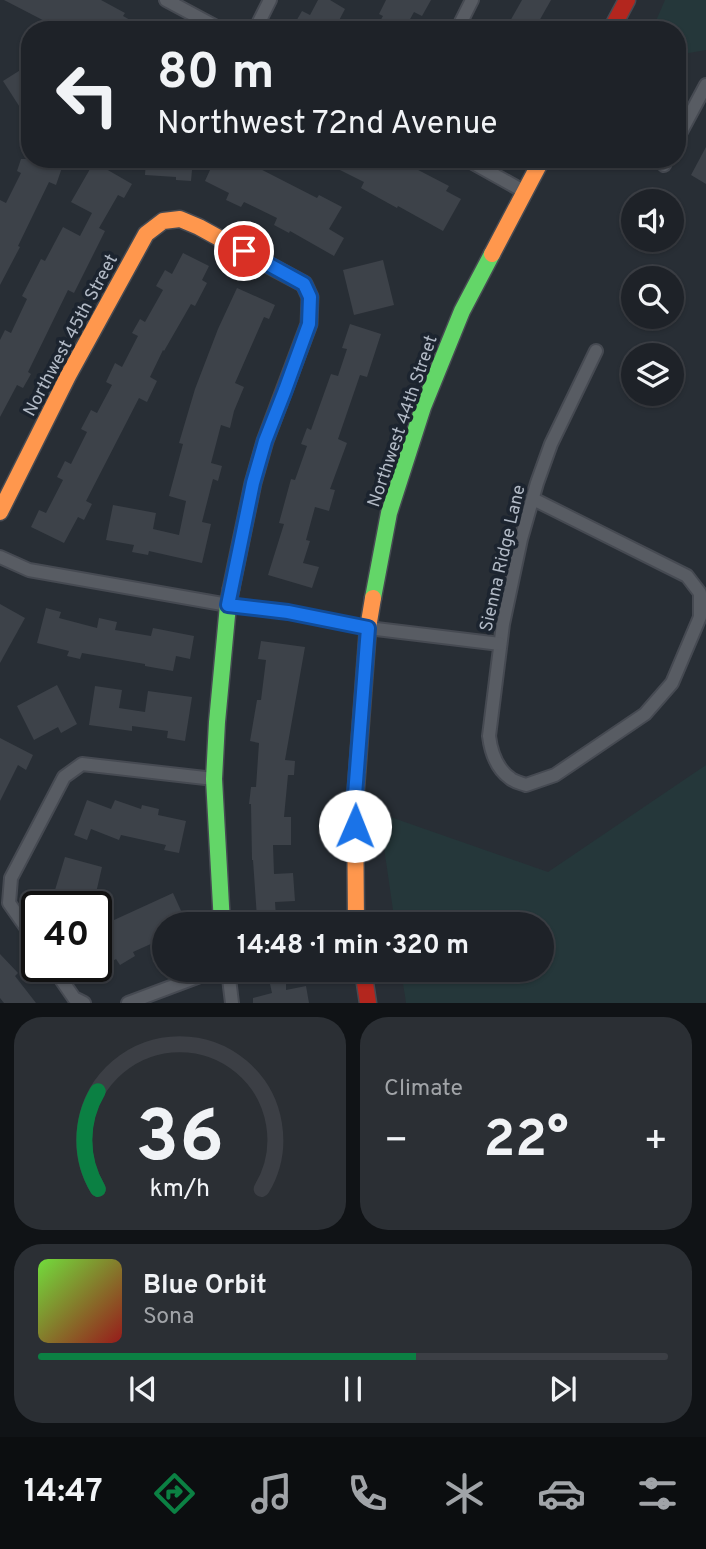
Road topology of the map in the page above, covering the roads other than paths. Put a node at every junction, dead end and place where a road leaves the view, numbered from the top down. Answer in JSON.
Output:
{"nodes":[{"id":1,"x":166,"y":0,"type":"edge"},
{"id":2,"x":270,"y":0,"type":"edge"},
{"id":3,"x":472,"y":0,"type":"edge"},
{"id":4,"x":627,"y":0,"type":"edge"},
{"id":5,"x":205,"y":21,"type":"edge"},
{"id":6,"x":260,"y":21,"type":"edge"},
{"id":7,"x":462,"y":21,"type":"edge"},
{"id":8,"x":616,"y":21,"type":"edge"},
{"id":9,"x":706,"y":85,"type":"edge"},
{"id":10,"x":686,"y":122,"type":"edge"},
{"id":11,"x":482,"y":168,"type":"edge"},
{"id":12,"x":537,"y":168,"type":"edge"},
{"id":13,"x":525,"y":192,"type":"junction"},
{"id":14,"x":596,"y":351,"type":"dead end"},
{"id":15,"x":533,"y":499,"type":"junction"},
{"id":16,"x":0,"y":512,"type":"edge"},
{"id":17,"x":0,"y":557,"type":"edge"},
{"id":18,"x":228,"y":605,"type":"junction"},
{"id":19,"x":368,"y":628,"type":"junction"},
{"id":20,"x":500,"y":644,"type":"junction"},
{"id":21,"x":214,"y":779,"type":"junction"},
{"id":22,"x":221,"y":912,"type":"edge"},
{"id":23,"x":356,"y":912,"type":"edge"},
{"id":24,"x":21,"y":921,"type":"edge"},
{"id":25,"x":63,"y":982,"type":"edge"},
{"id":26,"x":184,"y":982,"type":"edge"},
{"id":27,"x":229,"y":982,"type":"edge"},
{"id":28,"x":365,"y":982,"type":"edge"},
{"id":29,"x":84,"y":1003,"type":"edge"},
{"id":30,"x":128,"y":1003,"type":"edge"},
{"id":31,"x":232,"y":1003,"type":"edge"},
{"id":32,"x":368,"y":1003,"type":"edge"}],
"edges":[{"from":1,"to":5,"type":"street"},
{"from":2,"to":6,"type":"street"},
{"from":3,"to":7,"type":"street"},
{"from":4,"to":8,"type":"street"},
{"from":9,"to":10,"type":"street"},
{"from":11,"to":13,"type":"street"},
{"from":12,"to":13,"type":"street","name":"Northwest 44th Street"},
{"from":13,"to":19,"type":"street","name":"Northwest 44th Street"},
{"from":14,"to":15,"type":"street","name":"Sienna Ridge Lane"},
{"from":15,"to":20,"type":"street","name":"Sienna Ridge Lane"},
{"from":15,"to":20,"type":"street","name":"Sienna Ridge Lane"},
{"from":16,"to":18,"type":"street","name":"Northwest 45th Street"},
{"from":17,"to":18,"type":"street"},
{"from":18,"to":19,"type":"street"},
{"from":18,"to":21,"type":"street"},
{"from":19,"to":20,"type":"street"},
{"from":19,"to":23,"type":"street","name":"Northwest 44th Street"},
{"from":21,"to":22,"type":"street"},
{"from":21,"to":24,"type":"street"},
{"from":25,"to":29,"type":"street"},
{"from":26,"to":30,"type":"street"},
{"from":27,"to":31,"type":"street"},
{"from":28,"to":32,"type":"street"}]}
